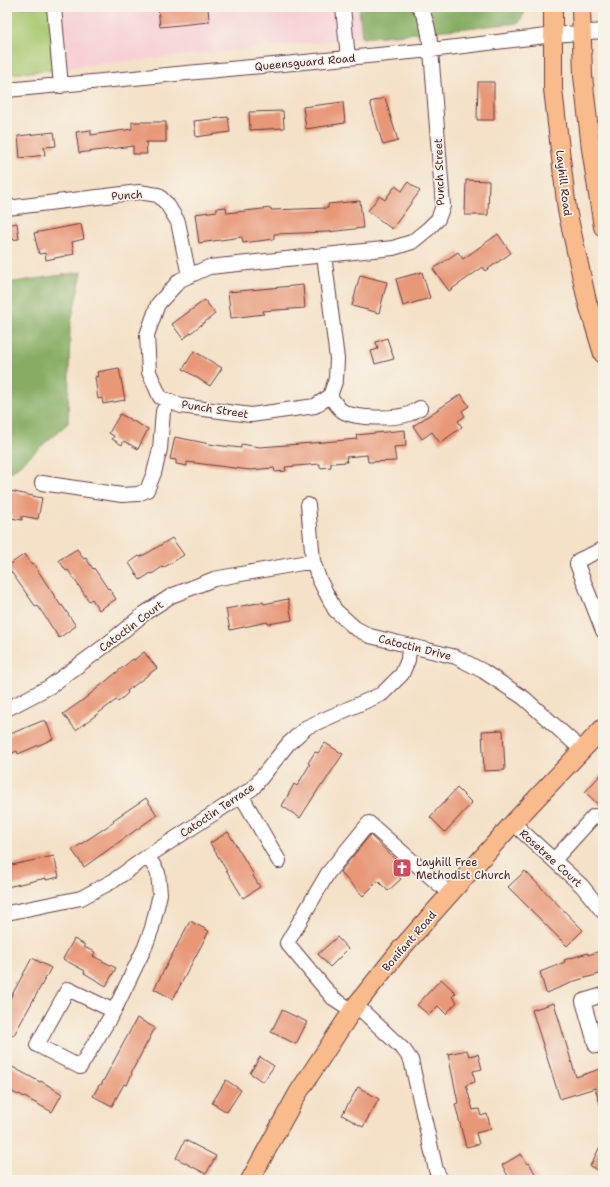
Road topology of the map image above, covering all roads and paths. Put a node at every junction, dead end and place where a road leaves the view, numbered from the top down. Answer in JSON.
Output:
{"nodes":[{"id":1,"x":54,"y":7,"type":"edge"},
{"id":2,"x":343,"y":7,"type":"edge"},
{"id":3,"x":419,"y":7,"type":"edge"},
{"id":4,"x":553,"y":7,"type":"edge"},
{"id":5,"x":581,"y":7,"type":"edge"},
{"id":6,"x":603,"y":31,"type":"edge"},
{"id":7,"x":581,"y":33,"type":"junction"},
{"id":8,"x":554,"y":35,"type":"junction"},
{"id":9,"x":431,"y":50,"type":"junction"},
{"id":10,"x":348,"y":58,"type":"junction"},
{"id":11,"x":62,"y":86,"type":"junction"},
{"id":12,"x":7,"y":90,"type":"edge"},
{"id":13,"x":7,"y":208,"type":"edge"},
{"id":14,"x":603,"y":227,"type":"edge"},
{"id":15,"x":324,"y":255,"type":"junction"},
{"id":16,"x":189,"y":276,"type":"junction"},
{"id":17,"x":603,"y":354,"type":"edge"},
{"id":18,"x":330,"y":396,"type":"junction"},
{"id":19,"x":170,"y":401,"type":"junction"},
{"id":20,"x":420,"y":408,"type":"dead end"},
{"id":21,"x":42,"y":483,"type":"dead end"},
{"id":22,"x":308,"y":506,"type":"dead end"},
{"id":23,"x":603,"y":549,"type":"edge"},
{"id":24,"x":313,"y":561,"type":"junction"},
{"id":25,"x":603,"y":631,"type":"edge"},
{"id":26,"x":409,"y":646,"type":"junction"},
{"id":27,"x":7,"y":709,"type":"edge"},
{"id":28,"x":603,"y":728,"type":"edge"},
{"id":29,"x":582,"y":750,"type":"junction"},
{"id":30,"x":242,"y":795,"type":"junction"},
{"id":31,"x":594,"y":816,"type":"dead end"},
{"id":32,"x":513,"y":823,"type":"junction"},
{"id":33,"x":148,"y":856,"type":"junction"},
{"id":34,"x":279,"y":860,"type":"dead end"},
{"id":35,"x":554,"y":860,"type":"junction"},
{"id":36,"x":450,"y":894,"type":"junction"},
{"id":37,"x":603,"y":912,"type":"edge"},
{"id":38,"x":7,"y":913,"type":"edge"},
{"id":39,"x":603,"y":995,"type":"edge"},
{"id":40,"x":354,"y":1008,"type":"junction"},
{"id":41,"x":114,"y":1011,"type":"junction"},
{"id":42,"x":603,"y":1044,"type":"edge"},
{"id":43,"x":250,"y":1180,"type":"edge"},
{"id":44,"x":440,"y":1180,"type":"edge"}],
"edges":[{"from":1,"to":11,"type":"street"},
{"from":2,"to":10,"type":"street"},
{"from":3,"to":9,"type":"street","name":"Punch Street"},
{"from":4,"to":8,"type":"main road","name":"Layhill Road"},
{"from":5,"to":7,"type":"main road"},
{"from":6,"to":7,"type":"street","name":"Queensguard Road"},
{"from":7,"to":8,"type":"street","name":"Queensguard Road"},
{"from":7,"to":14,"type":"main road"},
{"from":8,"to":9,"type":"street","name":"Queensguard Road"},
{"from":8,"to":17,"type":"main road","name":"Layhill Road"},
{"from":9,"to":10,"type":"street","name":"Queensguard Road"},
{"from":9,"to":15,"type":"street","name":"Punch Street"},
{"from":10,"to":11,"type":"street","name":"Queensguard Road"},
{"from":11,"to":12,"type":"street","name":"Queensguard Road"},
{"from":13,"to":16,"type":"street","name":"Punch"},
{"from":15,"to":16,"type":"street","name":"Punch Street"},
{"from":15,"to":18,"type":"street"},
{"from":16,"to":19,"type":"street","name":"Punch Street"},
{"from":18,"to":19,"type":"street","name":"Punch Street"},
{"from":18,"to":20,"type":"street"},
{"from":19,"to":21,"type":"street"},
{"from":22,"to":24,"type":"street","name":"Catoctin Drive"},
{"from":23,"to":25,"type":"street"},
{"from":24,"to":26,"type":"street","name":"Catoctin Drive"},
{"from":24,"to":27,"type":"street","name":"Catoctin Court"},
{"from":26,"to":29,"type":"street","name":"Catoctin Drive"},
{"from":26,"to":30,"type":"street","name":"Catoctin Terrace"},
{"from":28,"to":29,"type":"main road","name":"Bonifant Road"},
{"from":29,"to":32,"type":"main road","name":"Bonifant Road"},
{"from":30,"to":33,"type":"street","name":"Catoctin Terrace"},
{"from":30,"to":34,"type":"street"},
{"from":31,"to":35,"type":"street"},
{"from":32,"to":35,"type":"street","name":"Rosetree Court"},
{"from":32,"to":36,"type":"main road","name":"Bonifant Road"},
{"from":33,"to":38,"type":"street","name":"Catoctin Terrace"},
{"from":33,"to":41,"type":"street"},
{"from":35,"to":37,"type":"street","name":"Rosetree Court"},
{"from":36,"to":40,"type":"main road","name":"Bonifant Road"},
{"from":36,"to":40,"type":"street"},
{"from":39,"to":42,"type":"street"},
{"from":40,"to":43,"type":"main road","name":"Bonifant Road"},
{"from":40,"to":44,"type":"street"},
{"from":41,"to":41,"type":"street"}]}
